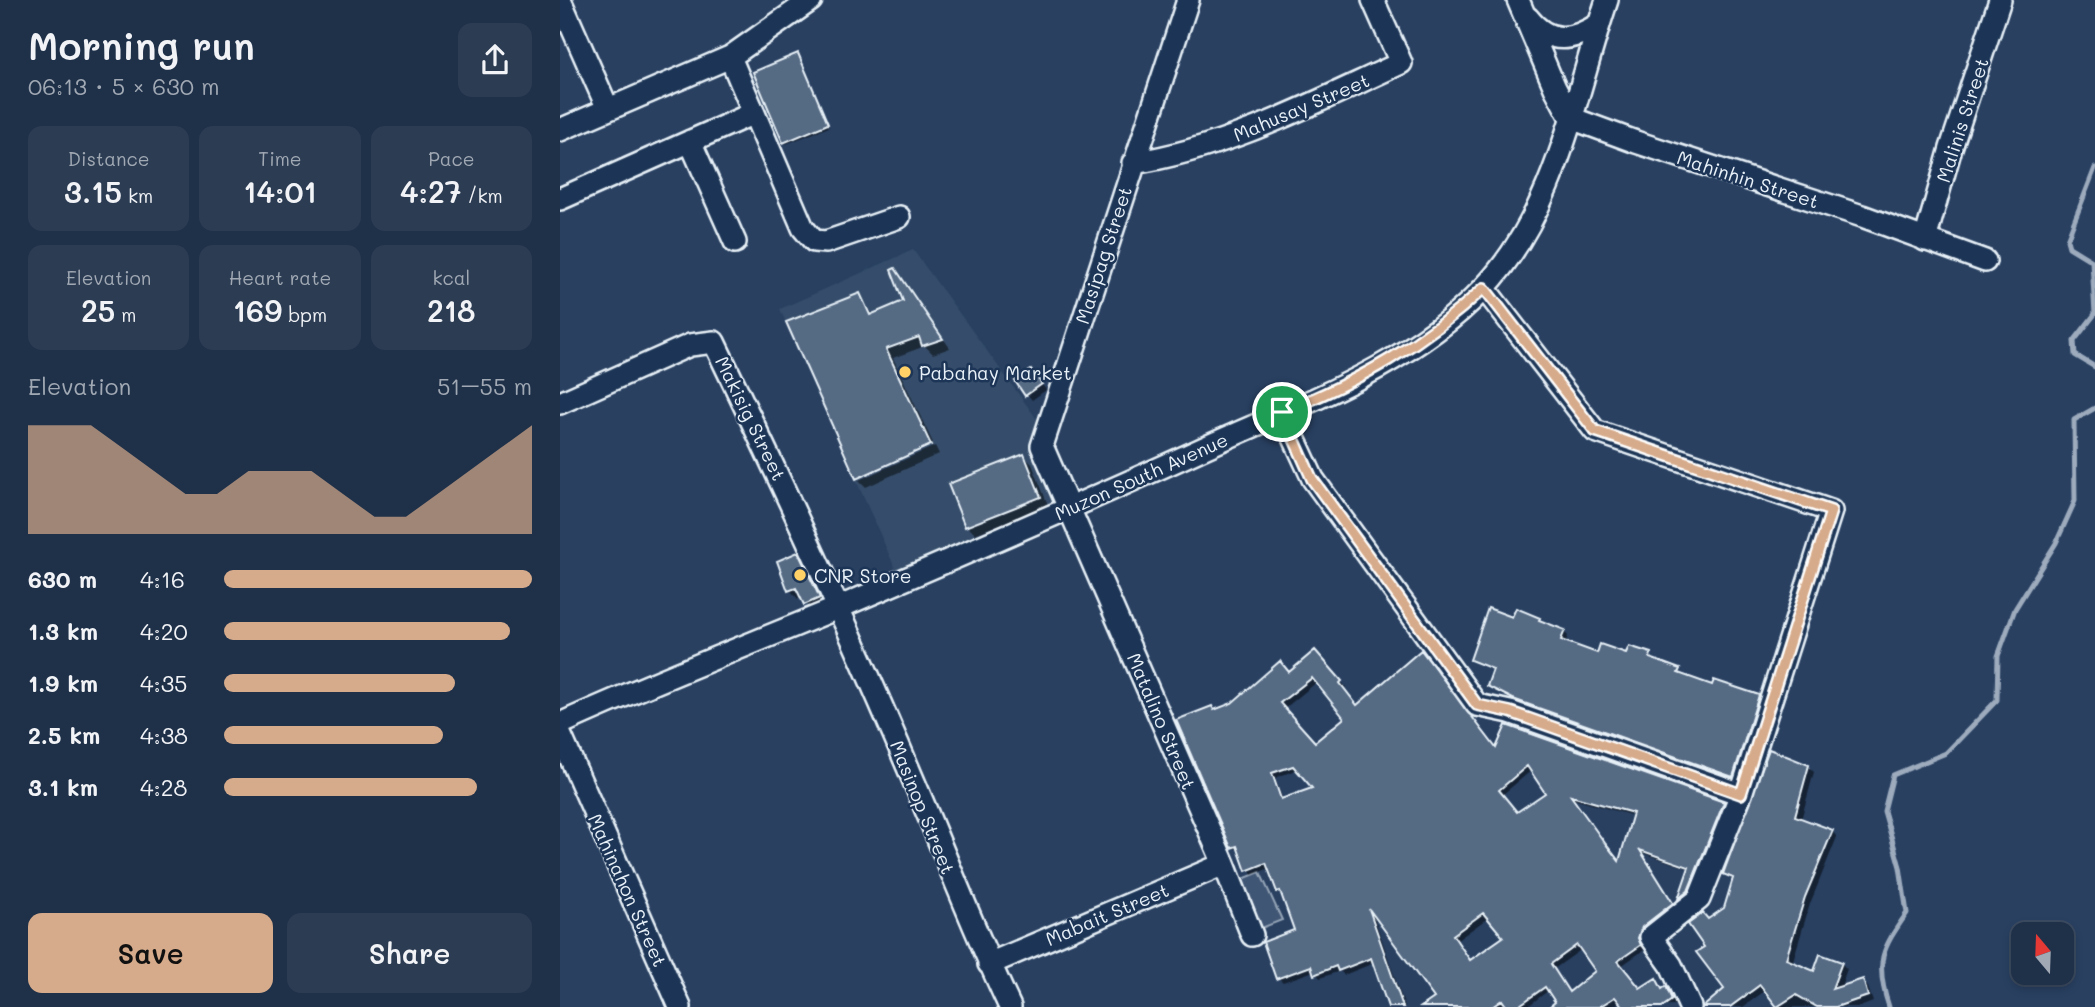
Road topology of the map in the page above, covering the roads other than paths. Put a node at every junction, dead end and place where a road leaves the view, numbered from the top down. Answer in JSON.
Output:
{"nodes":[{"id":1,"x":560,"y":0,"type":"edge"},
{"id":2,"x":811,"y":0,"type":"edge"},
{"id":3,"x":1188,"y":0,"type":"edge"},
{"id":4,"x":1373,"y":0,"type":"edge"},
{"id":5,"x":1607,"y":0,"type":"edge"},
{"id":6,"x":2000,"y":0,"type":"edge"},
{"id":7,"x":1520,"y":5,"type":"edge"},
{"id":8,"x":1599,"y":24,"type":"junction"},
{"id":9,"x":730,"y":57,"type":"junction"},
{"id":10,"x":608,"y":109,"type":"junction"},
{"id":11,"x":754,"y":113,"type":"junction"},
{"id":12,"x":1571,"y":118,"type":"junction"},
{"id":13,"x":560,"y":130,"type":"edge"},
{"id":14,"x":690,"y":141,"type":"junction"},
{"id":15,"x":1133,"y":163,"type":"junction"},
{"id":16,"x":560,"y":199,"type":"edge"},
{"id":17,"x":899,"y":218,"type":"dead end"},
{"id":18,"x":1925,"y":240,"type":"junction"},
{"id":19,"x":735,"y":242,"type":"dead end"},
{"id":20,"x":1985,"y":261,"type":"dead end"},
{"id":21,"x":1484,"y":288,"type":"junction"},
{"id":22,"x":560,"y":403,"type":"edge"},
{"id":23,"x":1282,"y":412,"type":"junction"},
{"id":24,"x":1068,"y":508,"type":"junction"},
{"id":25,"x":838,"y":607,"type":"junction"},
{"id":26,"x":560,"y":724,"type":"edge"},
{"id":27,"x":560,"y":734,"type":"edge"},
{"id":28,"x":1741,"y":794,"type":"junction"},
{"id":29,"x":1224,"y":864,"type":"junction"},
{"id":30,"x":1252,"y":935,"type":"dead end"},
{"id":31,"x":989,"y":964,"type":"junction"},
{"id":32,"x":680,"y":1007,"type":"edge"},
{"id":33,"x":1010,"y":1007,"type":"edge"},
{"id":34,"x":1690,"y":1007,"type":"edge"}],
"edges":[{"from":1,"to":10,"type":"street"},
{"from":2,"to":9,"type":"street"},
{"from":3,"to":15,"type":"street","name":"Masipag Street"},
{"from":4,"to":15,"type":"street","name":"Mahusay Street"},
{"from":5,"to":8,"type":"street","name":"Muzon South Avenue"},
{"from":6,"to":18,"type":"street","name":"Malinis Street"},
{"from":7,"to":8,"type":"street"},
{"from":7,"to":12,"type":"street"},
{"from":8,"to":12,"type":"street","name":"Muzon South Avenue"},
{"from":9,"to":10,"type":"street"},
{"from":9,"to":11,"type":"street"},
{"from":10,"to":13,"type":"street"},
{"from":11,"to":14,"type":"street"},
{"from":11,"to":17,"type":"street"},
{"from":12,"to":18,"type":"street","name":"Mahinhin Street"},
{"from":12,"to":21,"type":"street","name":"Muzon South Avenue"},
{"from":14,"to":16,"type":"street"},
{"from":14,"to":19,"type":"street"},
{"from":15,"to":24,"type":"street","name":"Masipag Street"},
{"from":18,"to":20,"type":"street","name":"Mahinhin Street"},
{"from":21,"to":23,"type":"street","name":"Muzon South Avenue"},
{"from":21,"to":28,"type":"street"},
{"from":22,"to":25,"type":"street","name":"Makisig Street"},
{"from":23,"to":24,"type":"street","name":"Muzon South Avenue"},
{"from":23,"to":28,"type":"street"},
{"from":24,"to":25,"type":"street","name":"Muzon South Avenue"},
{"from":24,"to":29,"type":"street","name":"Matalino Street"},
{"from":25,"to":26,"type":"street","name":"Muzon South Avenue"},
{"from":25,"to":31,"type":"street","name":"Masinop Street"},
{"from":27,"to":32,"type":"street","name":"Mahinahon Street"},
{"from":28,"to":34,"type":"street"},
{"from":29,"to":30,"type":"street","name":"Matalino Street"},
{"from":29,"to":31,"type":"street","name":"Mabait Street"},
{"from":31,"to":33,"type":"street","name":"Masinop Street"}]}
